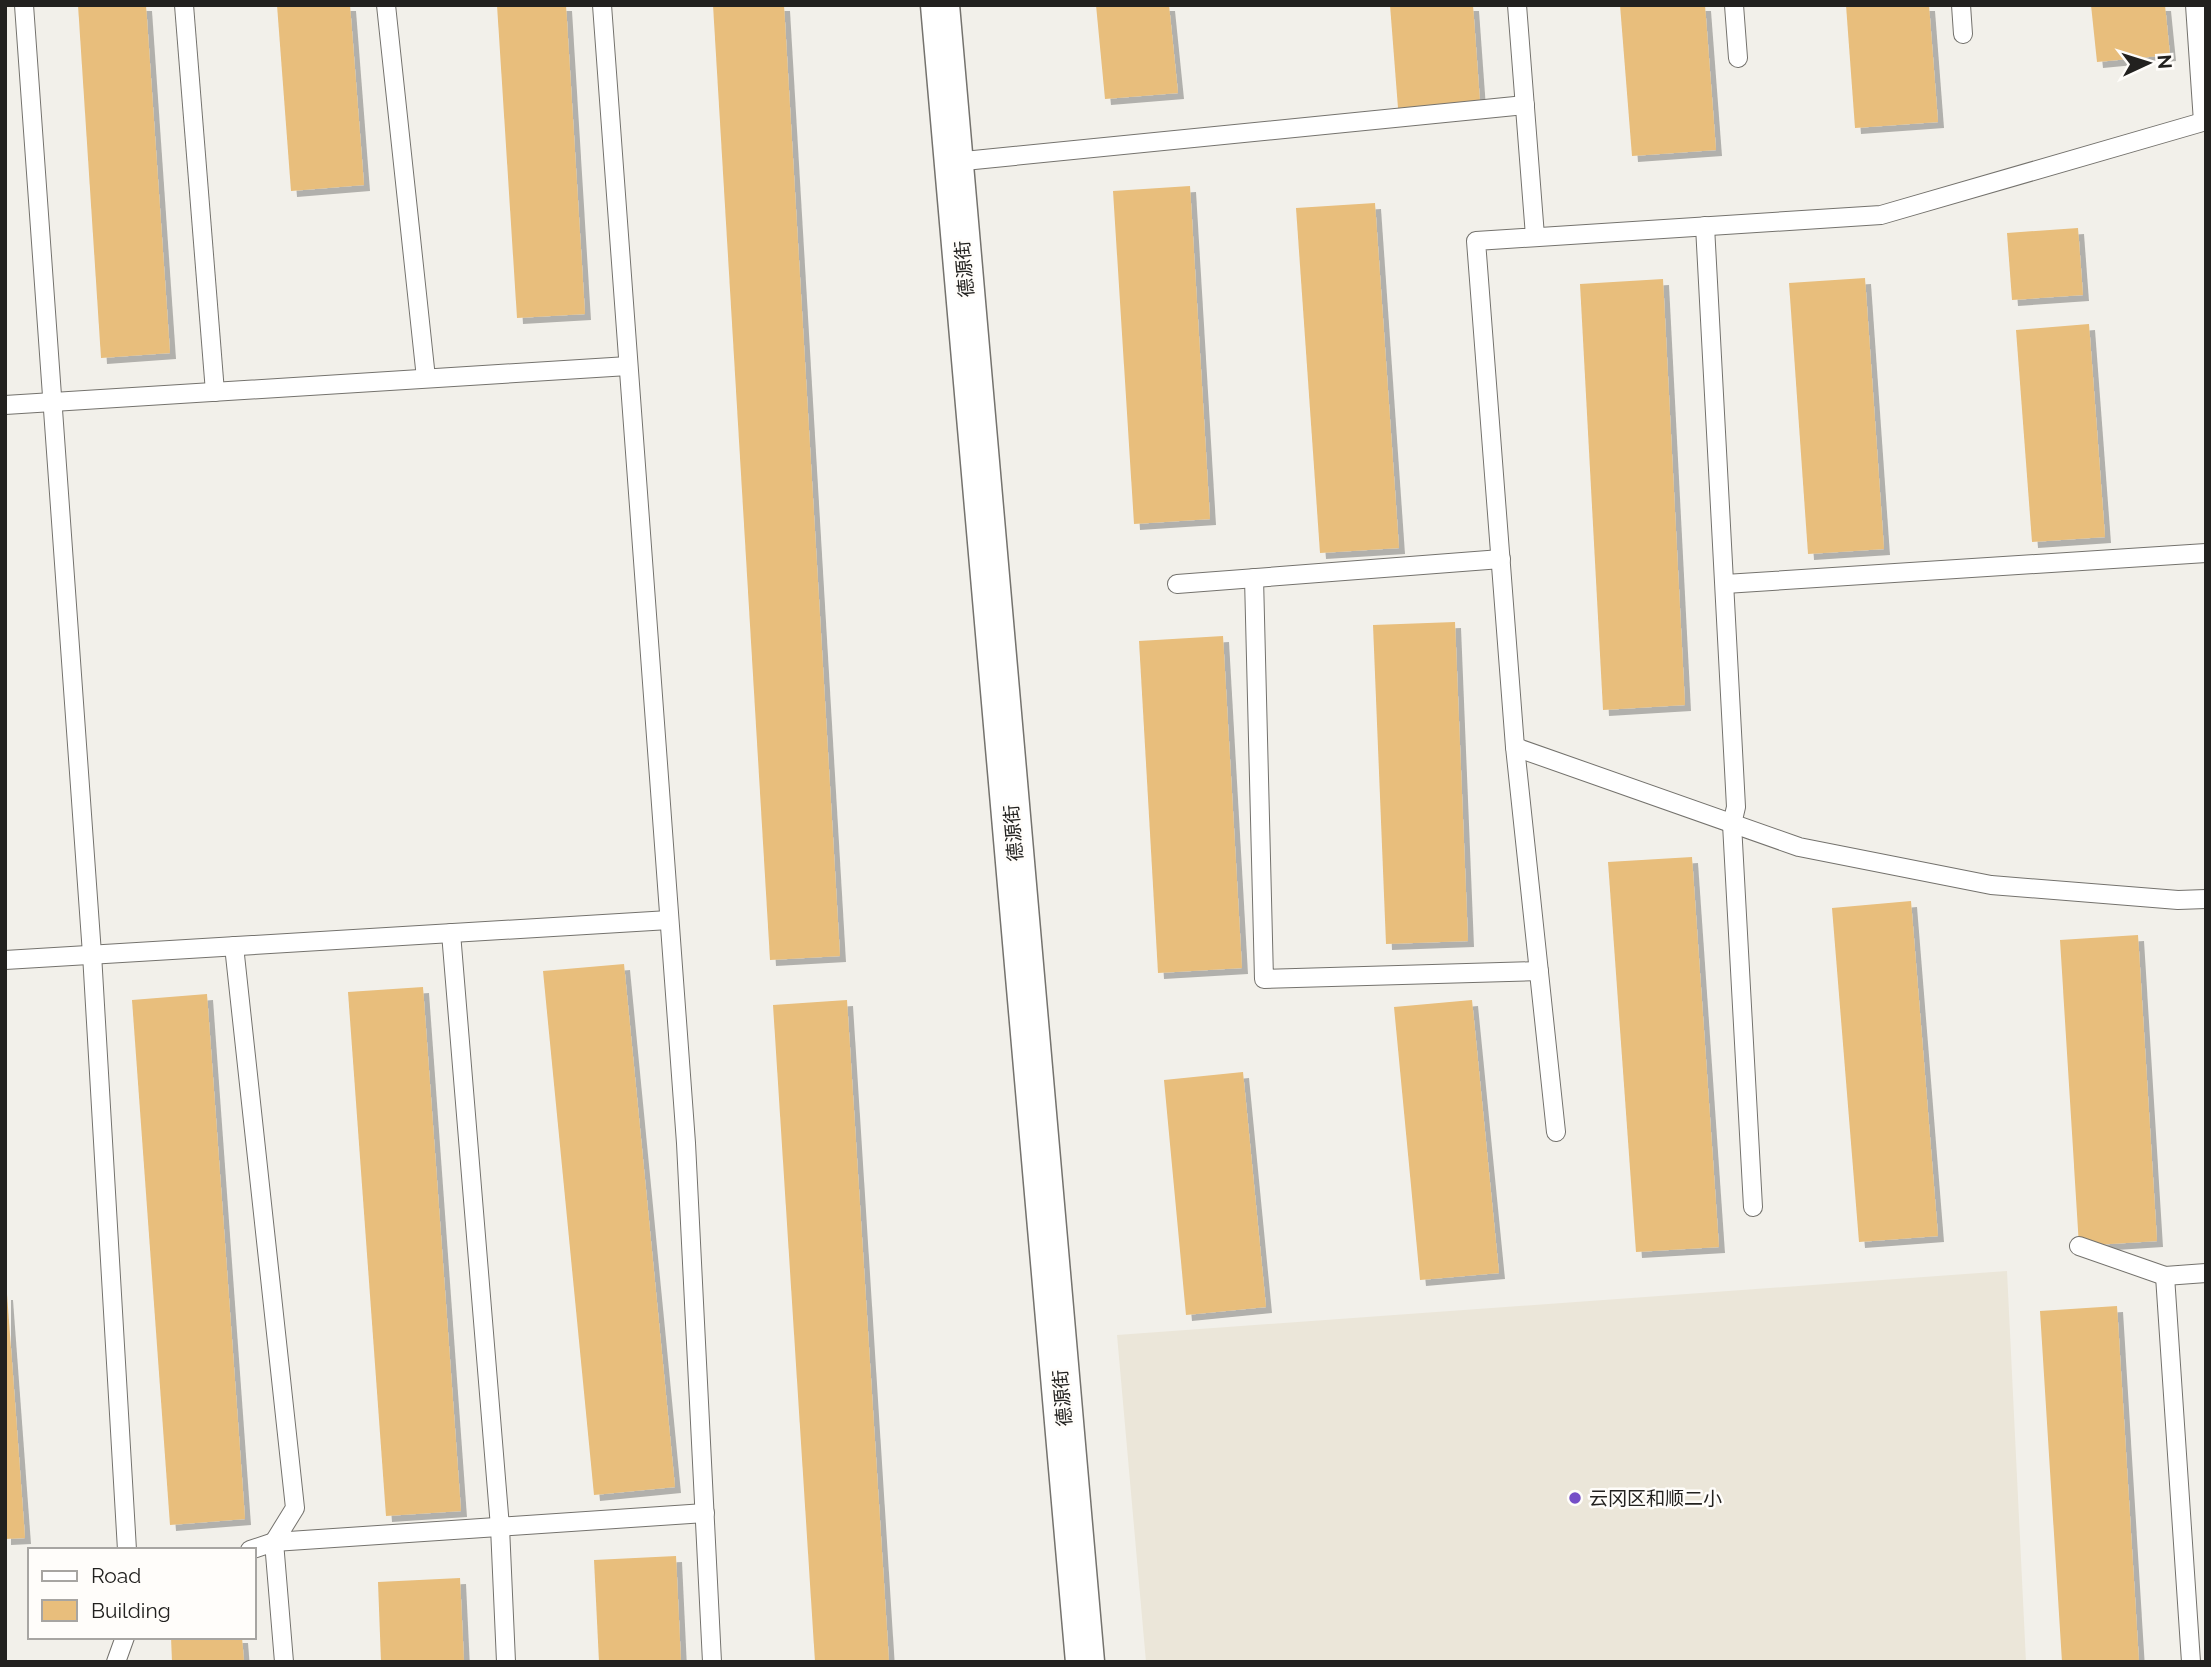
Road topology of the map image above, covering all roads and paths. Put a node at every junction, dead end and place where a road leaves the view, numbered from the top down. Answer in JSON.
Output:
{"nodes":[{"id":1,"x":24,"y":5,"type":"edge"},
{"id":2,"x":184,"y":5,"type":"edge"},
{"id":3,"x":386,"y":5,"type":"edge"},
{"id":4,"x":602,"y":5,"type":"edge"},
{"id":5,"x":940,"y":5,"type":"edge"},
{"id":6,"x":1517,"y":5,"type":"edge"},
{"id":7,"x":1734,"y":5,"type":"edge"},
{"id":8,"x":1961,"y":5,"type":"edge"},
{"id":9,"x":2195,"y":5,"type":"edge"},
{"id":10,"x":1963,"y":34,"type":"dead end"},
{"id":11,"x":1738,"y":58,"type":"dead end"},
{"id":12,"x":1525,"y":105,"type":"junction"},
{"id":13,"x":2204,"y":121,"type":"edge"},
{"id":14,"x":954,"y":162,"type":"junction"},
{"id":15,"x":1705,"y":226,"type":"junction"},
{"id":16,"x":1535,"y":236,"type":"junction"},
{"id":17,"x":628,"y":366,"type":"junction"},
{"id":18,"x":426,"y":379,"type":"junction"},
{"id":19,"x":215,"y":392,"type":"junction"},
{"id":20,"x":52,"y":402,"type":"junction"},
{"id":21,"x":5,"y":405,"type":"edge"},
{"id":22,"x":2206,"y":553,"type":"edge"},
{"id":23,"x":1501,"y":559,"type":"junction"},
{"id":24,"x":1254,"y":578,"type":"junction"},
{"id":25,"x":1177,"y":584,"type":"dead end"},
{"id":26,"x":1724,"y":584,"type":"junction"},
{"id":27,"x":1515,"y":747,"type":"junction"},
{"id":28,"x":1732,"y":824,"type":"junction"},
{"id":29,"x":2206,"y":899,"type":"edge"},
{"id":30,"x":669,"y":920,"type":"junction"},
{"id":31,"x":451,"y":933,"type":"junction"},
{"id":32,"x":234,"y":946,"type":"junction"},
{"id":33,"x":92,"y":954,"type":"junction"},
{"id":34,"x":5,"y":960,"type":"edge"},
{"id":35,"x":1539,"y":971,"type":"junction"},
{"id":36,"x":1556,"y":1132,"type":"dead end"},
{"id":37,"x":1753,"y":1207,"type":"dead end"},
{"id":38,"x":2079,"y":1246,"type":"dead end"},
{"id":39,"x":2206,"y":1273,"type":"edge"},
{"id":40,"x":2165,"y":1276,"type":"junction"},
{"id":41,"x":705,"y":1513,"type":"junction"},
{"id":42,"x":500,"y":1527,"type":"junction"},
{"id":43,"x":274,"y":1542,"type":"junction"},
{"id":44,"x":127,"y":1548,"type":"edge"},
{"id":45,"x":256,"y":1548,"type":"edge"},
{"id":46,"x":124,"y":1639,"type":"edge"},
{"id":47,"x":117,"y":1662,"type":"edge"},
{"id":48,"x":284,"y":1662,"type":"edge"},
{"id":49,"x":506,"y":1662,"type":"edge"},
{"id":50,"x":712,"y":1662,"type":"edge"},
{"id":51,"x":1084,"y":1662,"type":"edge"},
{"id":52,"x":2192,"y":1662,"type":"edge"}],
"edges":[{"from":1,"to":20,"type":"lane"},
{"from":2,"to":19,"type":"lane"},
{"from":3,"to":18,"type":"lane"},
{"from":4,"to":17,"type":"lane"},
{"from":5,"to":14,"type":"street","name":"德源街"},
{"from":6,"to":12,"type":"lane"},
{"from":7,"to":11,"type":"lane"},
{"from":8,"to":10,"type":"lane"},
{"from":9,"to":13,"type":"lane"},
{"from":12,"to":14,"type":"lane"},
{"from":12,"to":16,"type":"lane"},
{"from":13,"to":15,"type":"lane"},
{"from":14,"to":51,"type":"street","name":"德源街"},
{"from":15,"to":16,"type":"lane"},
{"from":15,"to":26,"type":"lane"},
{"from":16,"to":23,"type":"lane"},
{"from":17,"to":18,"type":"lane"},
{"from":17,"to":30,"type":"lane"},
{"from":18,"to":19,"type":"lane"},
{"from":19,"to":20,"type":"lane"},
{"from":20,"to":21,"type":"lane"},
{"from":20,"to":33,"type":"lane"},
{"from":22,"to":26,"type":"lane"},
{"from":23,"to":24,"type":"lane"},
{"from":23,"to":27,"type":"lane"},
{"from":24,"to":25,"type":"lane"},
{"from":24,"to":35,"type":"lane"},
{"from":26,"to":28,"type":"lane"},
{"from":27,"to":28,"type":"lane"},
{"from":27,"to":35,"type":"lane"},
{"from":28,"to":29,"type":"lane"},
{"from":28,"to":37,"type":"lane"},
{"from":30,"to":31,"type":"lane"},
{"from":30,"to":41,"type":"lane"},
{"from":31,"to":32,"type":"lane"},
{"from":31,"to":42,"type":"lane"},
{"from":32,"to":33,"type":"lane"},
{"from":32,"to":43,"type":"lane"},
{"from":33,"to":34,"type":"lane"},
{"from":33,"to":44,"type":"lane"},
{"from":35,"to":36,"type":"lane"},
{"from":38,"to":40,"type":"lane"},
{"from":39,"to":40,"type":"lane"},
{"from":40,"to":52,"type":"lane"},
{"from":41,"to":42,"type":"lane"},
{"from":41,"to":50,"type":"lane"},
{"from":42,"to":43,"type":"lane"},
{"from":42,"to":49,"type":"lane"},
{"from":43,"to":45,"type":"lane"},
{"from":43,"to":48,"type":"lane"},
{"from":46,"to":47,"type":"lane"}]}
